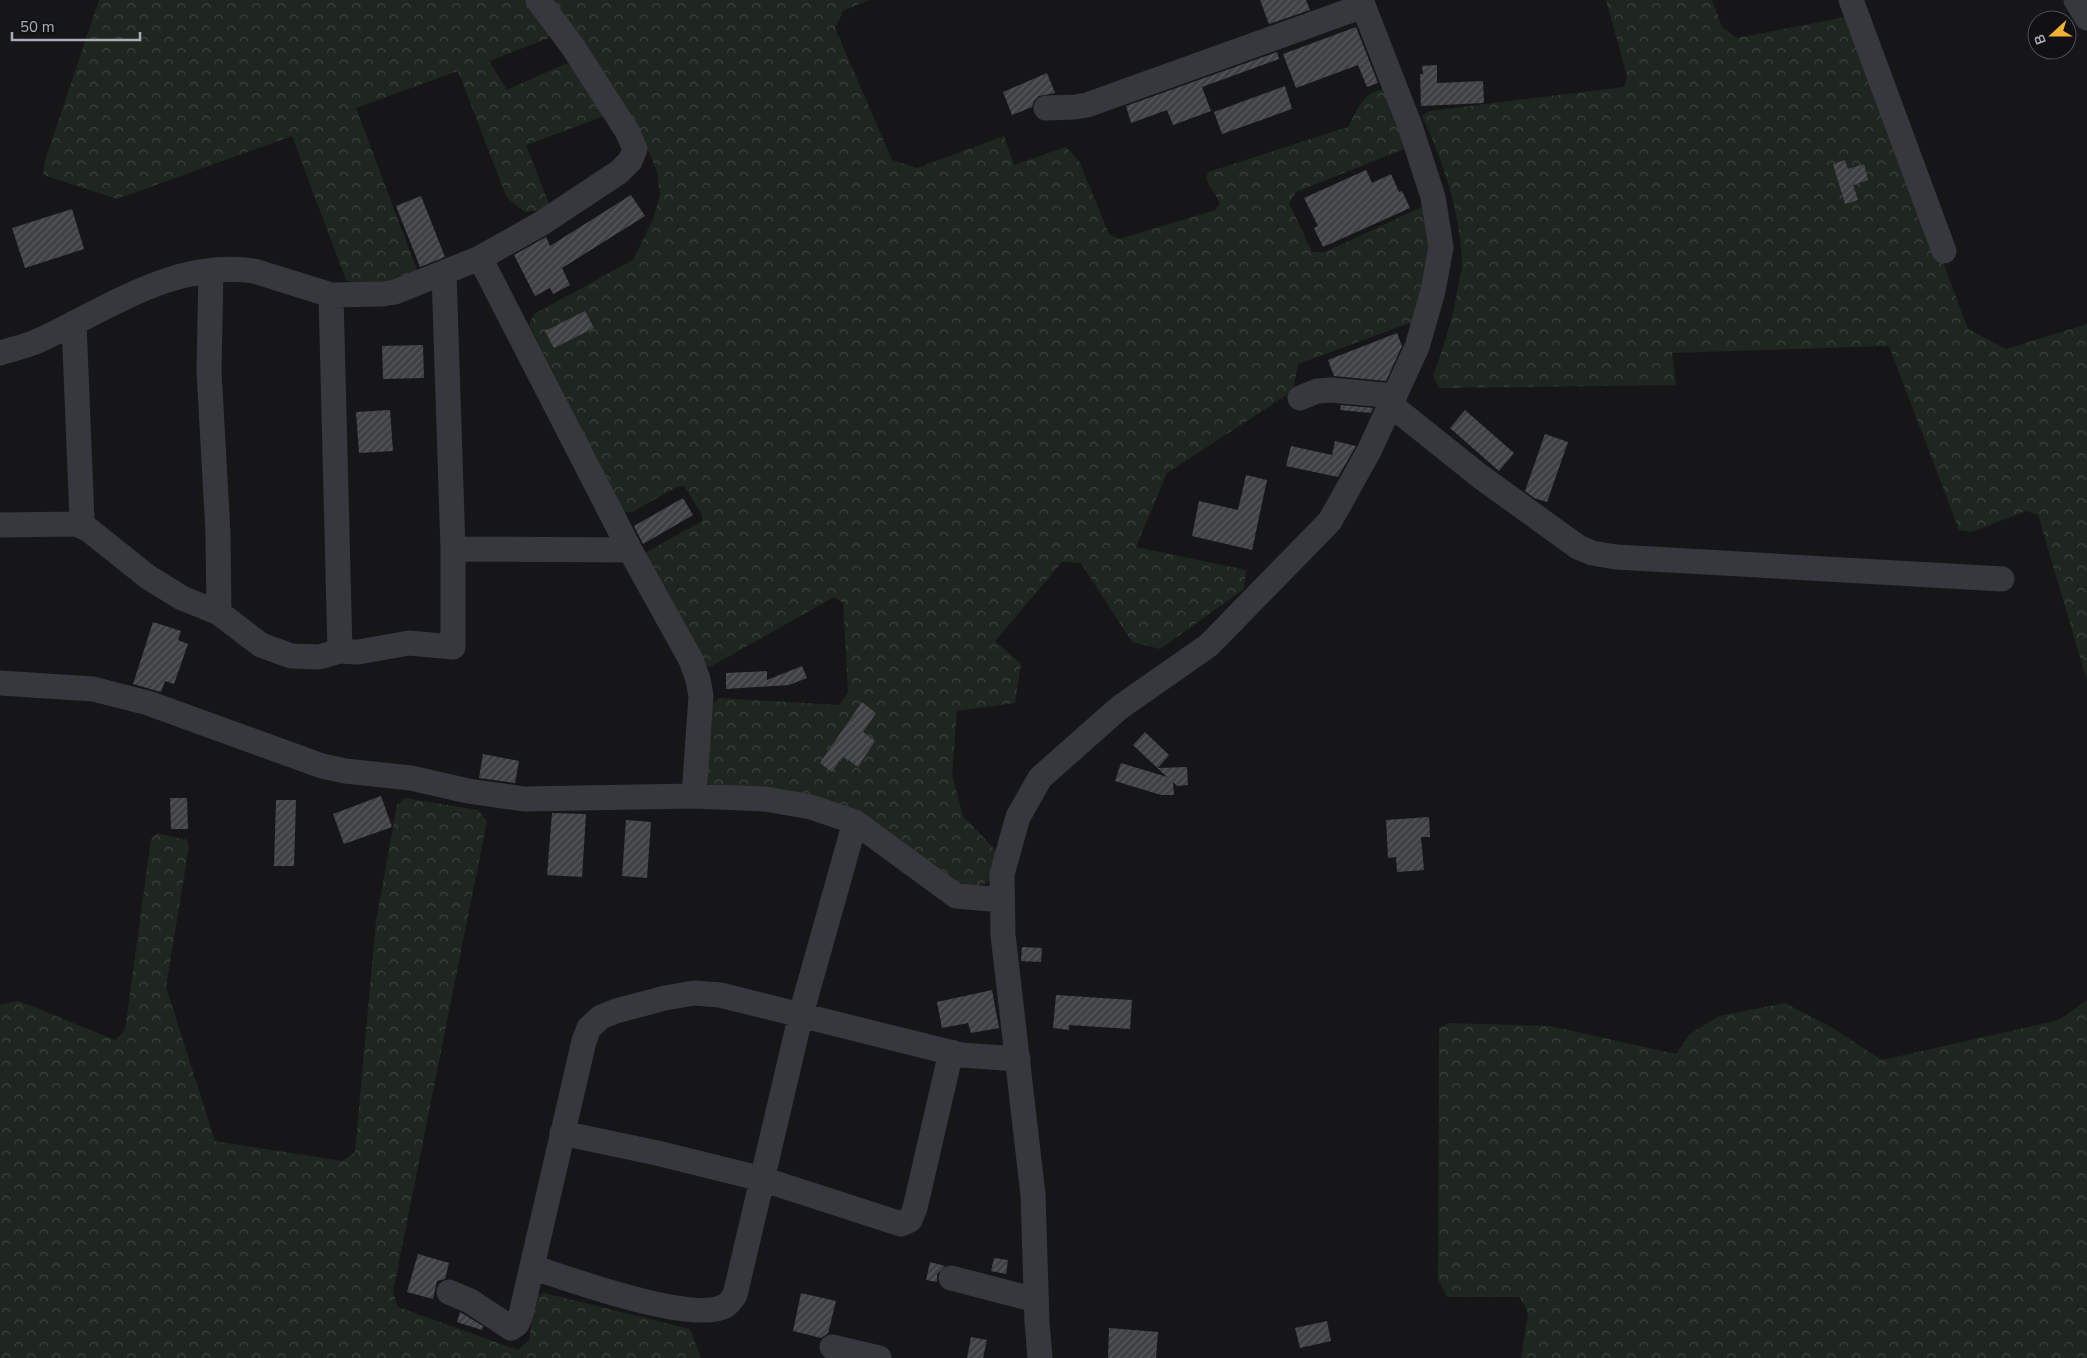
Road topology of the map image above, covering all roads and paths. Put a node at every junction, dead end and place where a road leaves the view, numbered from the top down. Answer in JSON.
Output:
{"nodes":[{"id":1,"x":538,"y":0,"type":"edge"},
{"id":2,"x":1851,"y":0,"type":"edge"},
{"id":3,"x":2076,"y":0,"type":"edge"},
{"id":4,"x":1362,"y":3,"type":"edge"},
{"id":5,"x":2087,"y":18,"type":"edge"},
{"id":6,"x":1046,"y":108,"type":"dead end"},
{"id":7,"x":1944,"y":251,"type":"dead end"},
{"id":8,"x":480,"y":258,"type":"junction"},
{"id":9,"x":211,"y":271,"type":"junction"},
{"id":10,"x":444,"y":273,"type":"junction"},
{"id":11,"x":331,"y":295,"type":"junction"},
{"id":12,"x":74,"y":323,"type":"junction"},
{"id":13,"x":0,"y":353,"type":"edge"},
{"id":14,"x":1300,"y":398,"type":"dead end"},
{"id":15,"x":1393,"y":401,"type":"junction"},
{"id":16,"x":77,"y":524,"type":"junction"},
{"id":17,"x":0,"y":525,"type":"edge"},
{"id":18,"x":453,"y":549,"type":"junction"},
{"id":19,"x":630,"y":550,"type":"junction"},
{"id":20,"x":2002,"y":579,"type":"dead end"},
{"id":21,"x":219,"y":613,"type":"junction"},
{"id":22,"x":340,"y":651,"type":"junction"},
{"id":23,"x":0,"y":683,"type":"edge"},
{"id":24,"x":694,"y":796,"type":"junction"},
{"id":25,"x":855,"y":822,"type":"junction"},
{"id":26,"x":1002,"y":900,"type":"junction"},
{"id":27,"x":801,"y":1014,"type":"junction"},
{"id":28,"x":951,"y":1052,"type":"junction"},
{"id":29,"x":1018,"y":1059,"type":"junction"},
{"id":30,"x":562,"y":1133,"type":"junction"},
{"id":31,"x":762,"y":1179,"type":"junction"},
{"id":32,"x":532,"y":1267,"type":"junction"},
{"id":33,"x":951,"y":1278,"type":"dead end"},
{"id":34,"x":449,"y":1292,"type":"dead end"},
{"id":35,"x":1036,"y":1300,"type":"junction"},
{"id":36,"x":832,"y":1347,"type":"dead end"},
{"id":37,"x":879,"y":1358,"type":"edge"},
{"id":38,"x":1040,"y":1358,"type":"edge"}],
"edges":[{"from":1,"to":8,"type":"street"},
{"from":2,"to":7,"type":"street"},
{"from":3,"to":5,"type":"street"},
{"from":4,"to":6,"type":"street"},
{"from":4,"to":15,"type":"street"},
{"from":8,"to":10,"type":"street"},
{"from":8,"to":19,"type":"street"},
{"from":9,"to":11,"type":"street"},
{"from":9,"to":12,"type":"street"},
{"from":9,"to":21,"type":"street"},
{"from":10,"to":11,"type":"street"},
{"from":10,"to":18,"type":"street"},
{"from":11,"to":22,"type":"street"},
{"from":12,"to":13,"type":"street"},
{"from":12,"to":16,"type":"street"},
{"from":14,"to":15,"type":"street"},
{"from":15,"to":20,"type":"street"},
{"from":15,"to":26,"type":"street"},
{"from":16,"to":17,"type":"street"},
{"from":16,"to":21,"type":"street"},
{"from":18,"to":19,"type":"street"},
{"from":18,"to":22,"type":"street"},
{"from":19,"to":24,"type":"street"},
{"from":21,"to":22,"type":"street"},
{"from":23,"to":24,"type":"street"},
{"from":24,"to":25,"type":"street"},
{"from":25,"to":26,"type":"street"},
{"from":25,"to":27,"type":"street"},
{"from":26,"to":29,"type":"street"},
{"from":27,"to":28,"type":"street"},
{"from":27,"to":30,"type":"street"},
{"from":27,"to":31,"type":"street"},
{"from":28,"to":29,"type":"street"},
{"from":28,"to":31,"type":"street"},
{"from":29,"to":35,"type":"street"},
{"from":30,"to":31,"type":"street"},
{"from":30,"to":32,"type":"street"},
{"from":31,"to":32,"type":"street"},
{"from":32,"to":34,"type":"street"},
{"from":33,"to":35,"type":"street"},
{"from":35,"to":38,"type":"street"},
{"from":36,"to":37,"type":"street"}]}
